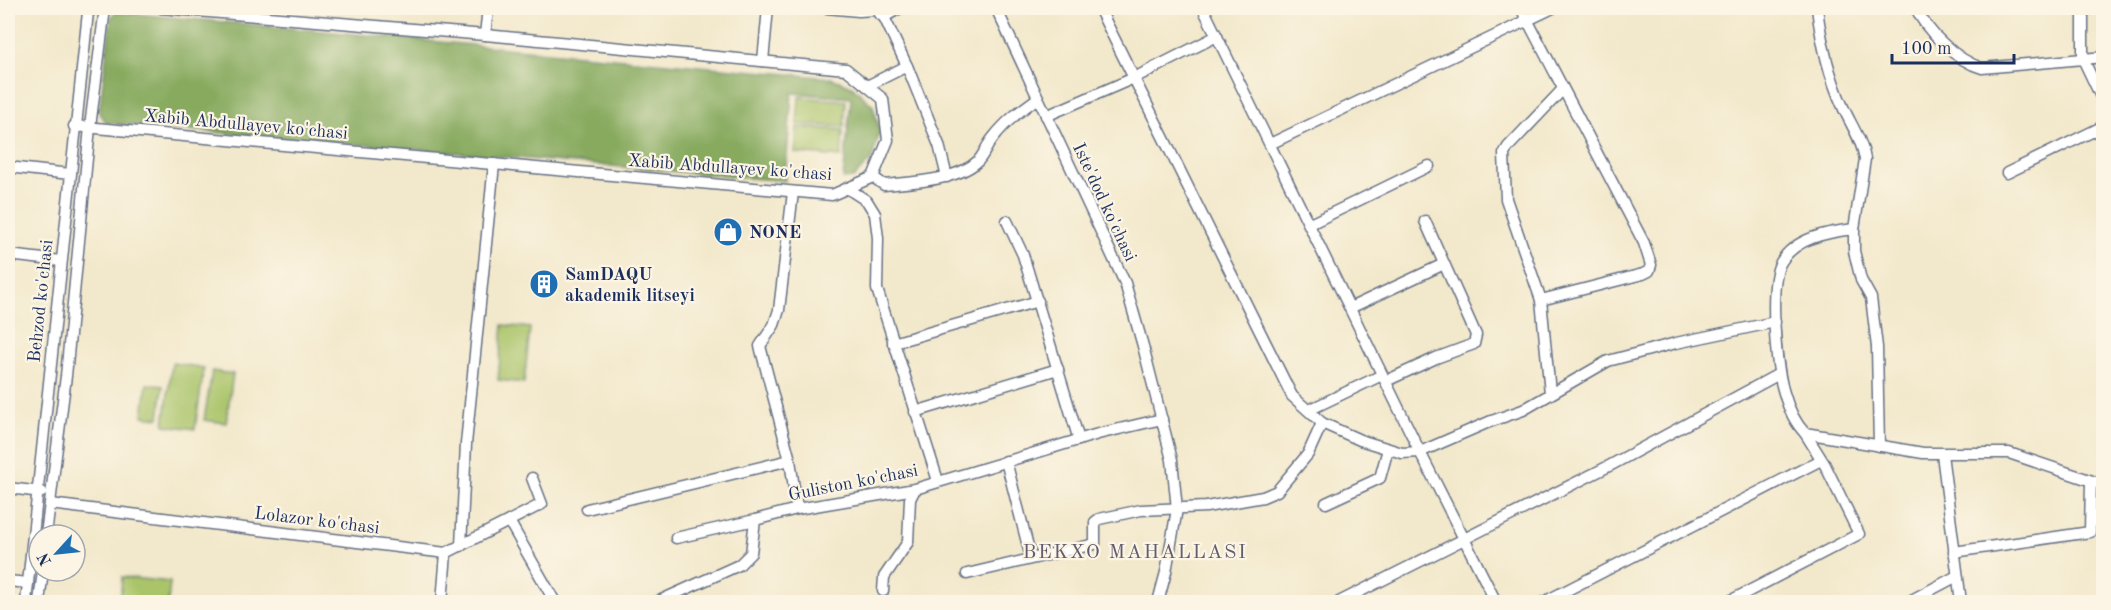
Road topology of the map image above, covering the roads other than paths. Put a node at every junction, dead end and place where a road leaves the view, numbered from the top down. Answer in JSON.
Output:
{"nodes":[{"id":1,"x":96,"y":8,"type":"edge"},
{"id":2,"x":105,"y":8,"type":"edge"},
{"id":3,"x":161,"y":8,"type":"edge"},
{"id":4,"x":488,"y":8,"type":"edge"},
{"id":5,"x":768,"y":8,"type":"edge"},
{"id":6,"x":826,"y":8,"type":"edge"},
{"id":7,"x":900,"y":8,"type":"edge"},
{"id":8,"x":996,"y":8,"type":"edge"},
{"id":9,"x":1099,"y":8,"type":"edge"},
{"id":10,"x":1203,"y":8,"type":"edge"},
{"id":11,"x":1521,"y":8,"type":"edge"},
{"id":12,"x":1553,"y":8,"type":"edge"},
{"id":13,"x":1817,"y":8,"type":"edge"},
{"id":14,"x":1916,"y":8,"type":"edge"},
{"id":15,"x":2083,"y":8,"type":"edge"},
{"id":16,"x":874,"y":9,"type":"edge"},
{"id":17,"x":884,"y":17,"type":"junction"},
{"id":18,"x":1526,"y":19,"type":"junction"},
{"id":19,"x":485,"y":34,"type":"junction"},
{"id":20,"x":1217,"y":36,"type":"junction"},
{"id":21,"x":2103,"y":57,"type":"edge"},
{"id":22,"x":2083,"y":59,"type":"junction"},
{"id":23,"x":763,"y":61,"type":"junction"},
{"id":24,"x":907,"y":66,"type":"junction"},
{"id":25,"x":1134,"y":78,"type":"junction"},
{"id":26,"x":867,"y":87,"type":"junction"},
{"id":27,"x":1563,"y":89,"type":"junction"},
{"id":28,"x":1038,"y":99,"type":"junction"},
{"id":29,"x":2103,"y":103,"type":"edge"},
{"id":30,"x":1046,"y":116,"type":"junction"},
{"id":31,"x":75,"y":126,"type":"junction"},
{"id":32,"x":2103,"y":126,"type":"edge"},
{"id":33,"x":90,"y":127,"type":"junction"},
{"id":34,"x":1270,"y":144,"type":"junction"},
{"id":35,"x":494,"y":164,"type":"junction"},
{"id":36,"x":1429,"y":166,"type":"dead end"},
{"id":37,"x":8,"y":167,"type":"edge"},
{"id":38,"x":2007,"y":173,"type":"dead end"},
{"id":39,"x":70,"y":174,"type":"junction"},
{"id":40,"x":873,"y":177,"type":"junction"},
{"id":41,"x":947,"y":177,"type":"junction"},
{"id":42,"x":847,"y":188,"type":"junction"},
{"id":43,"x":793,"y":192,"type":"junction"},
{"id":44,"x":1007,"y":221,"type":"dead end"},
{"id":45,"x":1425,"y":221,"type":"dead end"},
{"id":46,"x":1310,"y":224,"type":"junction"},
{"id":47,"x":1854,"y":229,"type":"junction"},
{"id":48,"x":8,"y":255,"type":"edge"},
{"id":49,"x":61,"y":261,"type":"junction"},
{"id":50,"x":1444,"y":264,"type":"junction"},
{"id":51,"x":1541,"y":300,"type":"junction"},
{"id":52,"x":1038,"y":301,"type":"junction"},
{"id":53,"x":1350,"y":309,"type":"junction"},
{"id":54,"x":1775,"y":322,"type":"junction"},
{"id":55,"x":893,"y":343,"type":"junction"},
{"id":56,"x":1058,"y":369,"type":"junction"},
{"id":57,"x":1779,"y":374,"type":"junction"},
{"id":58,"x":1384,"y":378,"type":"junction"},
{"id":59,"x":1550,"y":393,"type":"junction"},
{"id":60,"x":1309,"y":410,"type":"junction"},
{"id":61,"x":915,"y":412,"type":"junction"},
{"id":62,"x":1162,"y":419,"type":"junction"},
{"id":63,"x":1322,"y":423,"type":"junction"},
{"id":64,"x":1805,"y":433,"type":"junction"},
{"id":65,"x":1079,"y":440,"type":"junction"},
{"id":66,"x":1879,"y":446,"type":"junction"},
{"id":67,"x":1388,"y":449,"type":"junction"},
{"id":68,"x":1420,"y":452,"type":"junction"},
{"id":69,"x":1942,"y":454,"type":"junction"},
{"id":70,"x":1821,"y":459,"type":"junction"},
{"id":71,"x":790,"y":460,"type":"junction"},
{"id":72,"x":1006,"y":461,"type":"junction"},
{"id":73,"x":532,"y":478,"type":"dead end"},
{"id":74,"x":938,"y":481,"type":"junction"},
{"id":75,"x":2091,"y":481,"type":"junction"},
{"id":76,"x":2103,"y":485,"type":"edge"},
{"id":77,"x":8,"y":488,"type":"edge"},
{"id":78,"x":915,"y":489,"type":"junction"},
{"id":79,"x":37,"y":492,"type":"junction"},
{"id":80,"x":50,"y":499,"type":"junction"},
{"id":81,"x":1326,"y":503,"type":"dead end"},
{"id":82,"x":1177,"y":508,"type":"junction"},
{"id":83,"x":586,"y":509,"type":"dead end"},
{"id":84,"x":797,"y":509,"type":"junction"},
{"id":85,"x":755,"y":520,"type":"junction"},
{"id":86,"x":509,"y":521,"type":"junction"},
{"id":87,"x":47,"y":523,"type":"edge"},
{"id":88,"x":676,"y":538,"type":"dead end"},
{"id":89,"x":1464,"y":541,"type":"junction"},
{"id":90,"x":460,"y":546,"type":"junction"},
{"id":91,"x":1954,"y":552,"type":"junction"},
{"id":92,"x":446,"y":553,"type":"junction"},
{"id":93,"x":1031,"y":558,"type":"junction"},
{"id":94,"x":967,"y":574,"type":"dead end"},
{"id":95,"x":1957,"y":576,"type":"junction"},
{"id":96,"x":8,"y":581,"type":"edge"},
{"id":97,"x":42,"y":583,"type":"edge"},
{"id":98,"x":28,"y":584,"type":"junction"},
{"id":99,"x":883,"y":591,"type":"dead end"},
{"id":100,"x":26,"y":603,"type":"edge"},
{"id":101,"x":39,"y":603,"type":"edge"},
{"id":102,"x":442,"y":603,"type":"edge"},
{"id":103,"x":555,"y":603,"type":"edge"},
{"id":104,"x":657,"y":603,"type":"edge"},
{"id":105,"x":1158,"y":603,"type":"edge"},
{"id":106,"x":1339,"y":603,"type":"edge"},
{"id":107,"x":1496,"y":603,"type":"edge"},
{"id":108,"x":1544,"y":603,"type":"edge"},
{"id":109,"x":1728,"y":603,"type":"edge"},
{"id":110,"x":1908,"y":603,"type":"edge"},
{"id":111,"x":1961,"y":603,"type":"edge"}],
"edges":[{"from":1,"to":31,"type":"street","name":"Behzod ko'chasi"},
{"from":2,"to":33,"type":"street"},
{"from":3,"to":19,"type":"street"},
{"from":4,"to":19,"type":"street"},
{"from":5,"to":23,"type":"street"},
{"from":6,"to":16,"type":"street"},
{"from":7,"to":17,"type":"street"},
{"from":8,"to":28,"type":"street","name":"Iste'dod ko'chasi"},
{"from":9,"to":25,"type":"street"},
{"from":10,"to":20,"type":"street"},
{"from":11,"to":18,"type":"street"},
{"from":12,"to":18,"type":"street"},
{"from":13,"to":47,"type":"street"},
{"from":14,"to":22,"type":"street"},
{"from":15,"to":22,"type":"street"},
{"from":16,"to":17,"type":"street"},
{"from":17,"to":24,"type":"street"},
{"from":18,"to":27,"type":"street"},
{"from":18,"to":34,"type":"street"},
{"from":19,"to":23,"type":"street"},
{"from":20,"to":25,"type":"street"},
{"from":20,"to":34,"type":"street"},
{"from":21,"to":22,"type":"street"},
{"from":22,"to":29,"type":"street"},
{"from":23,"to":26,"type":"street"},
{"from":24,"to":26,"type":"street"},
{"from":24,"to":41,"type":"street"},
{"from":25,"to":30,"type":"street"},
{"from":25,"to":60,"type":"street"},
{"from":26,"to":40,"type":"street"},
{"from":27,"to":51,"type":"street"},
{"from":27,"to":51,"type":"street"},
{"from":28,"to":30,"type":"street","name":"Iste'dod ko'chasi"},
{"from":28,"to":41,"type":"street"},
{"from":30,"to":62,"type":"street","name":"Iste'dod ko'chasi"},
{"from":31,"to":33,"type":"street","name":"Xabib Abdullayev ko'chasi"},
{"from":31,"to":39,"type":"street","name":"Behzod ko'chasi"},
{"from":32,"to":38,"type":"street"},
{"from":33,"to":35,"type":"street","name":"Xabib Abdullayev ko'chasi"},
{"from":33,"to":80,"type":"street"},
{"from":34,"to":46,"type":"street"},
{"from":35,"to":43,"type":"street","name":"Xabib Abdullayev ko'chasi"},
{"from":35,"to":90,"type":"street"},
{"from":36,"to":46,"type":"street"},
{"from":37,"to":39,"type":"street"},
{"from":39,"to":49,"type":"street","name":"Behzod ko'chasi"},
{"from":40,"to":41,"type":"street"},
{"from":40,"to":42,"type":"street","name":"Xabib Abdullayev ko'chasi"},
{"from":42,"to":43,"type":"street","name":"Xabib Abdullayev ko'chasi"},
{"from":42,"to":55,"type":"street"},
{"from":43,"to":71,"type":"street"},
{"from":44,"to":52,"type":"street"},
{"from":45,"to":50,"type":"street"},
{"from":46,"to":53,"type":"street"},
{"from":47,"to":54,"type":"street"},
{"from":47,"to":66,"type":"street"},
{"from":48,"to":49,"type":"street"},
{"from":49,"to":79,"type":"street","name":"Behzod ko'chasi"},
{"from":50,"to":53,"type":"street"},
{"from":50,"to":58,"type":"street"},
{"from":51,"to":59,"type":"street"},
{"from":52,"to":55,"type":"street"},
{"from":52,"to":56,"type":"street"},
{"from":53,"to":58,"type":"street"},
{"from":54,"to":57,"type":"street"},
{"from":54,"to":59,"type":"street"},
{"from":55,"to":61,"type":"street"},
{"from":56,"to":61,"type":"street"},
{"from":56,"to":65,"type":"street"},
{"from":57,"to":64,"type":"street"},
{"from":57,"to":89,"type":"street"},
{"from":58,"to":60,"type":"street"},
{"from":58,"to":68,"type":"street"},
{"from":59,"to":68,"type":"street"},
{"from":60,"to":63,"type":"street"},
{"from":61,"to":74,"type":"street"},
{"from":62,"to":65,"type":"street","name":"Guliston ko'chasi"},
{"from":62,"to":82,"type":"street","name":"Iste'dod ko'chasi"},
{"from":63,"to":67,"type":"street"},
{"from":63,"to":82,"type":"street"},
{"from":64,"to":66,"type":"street"},
{"from":64,"to":70,"type":"street"},
{"from":65,"to":72,"type":"street","name":"Guliston ko'chasi"},
{"from":66,"to":69,"type":"street"},
{"from":67,"to":68,"type":"street"},
{"from":67,"to":81,"type":"street"},
{"from":68,"to":89,"type":"street"},
{"from":69,"to":75,"type":"street"},
{"from":69,"to":91,"type":"street"},
{"from":70,"to":108,"type":"street"},
{"from":70,"to":109,"type":"street"},
{"from":71,"to":83,"type":"street"},
{"from":71,"to":84,"type":"street"},
{"from":72,"to":74,"type":"street","name":"Guliston ko'chasi"},
{"from":72,"to":93,"type":"street"},
{"from":73,"to":86,"type":"street"},
{"from":74,"to":78,"type":"street","name":"Guliston ko'chasi"},
{"from":75,"to":76,"type":"street"},
{"from":75,"to":91,"type":"street"},
{"from":77,"to":79,"type":"street","name":"Lolazor ko'chasi"},
{"from":78,"to":84,"type":"street","name":"Guliston ko'chasi"},
{"from":78,"to":99,"type":"street"},
{"from":79,"to":80,"type":"street","name":"Lolazor ko'chasi"},
{"from":79,"to":98,"type":"street","name":"Behzod ko'chasi"},
{"from":80,"to":87,"type":"street"},
{"from":80,"to":92,"type":"street","name":"Lolazor ko'chasi"},
{"from":82,"to":93,"type":"street"},
{"from":82,"to":105,"type":"street","name":"Iste'dod ko'chasi"},
{"from":84,"to":85,"type":"street","name":"Guliston ko'chasi"},
{"from":85,"to":88,"type":"street","name":"Guliston ko'chasi"},
{"from":85,"to":104,"type":"street"},
{"from":86,"to":90,"type":"street"},
{"from":86,"to":103,"type":"street"},
{"from":89,"to":106,"type":"street"},
{"from":89,"to":107,"type":"street"},
{"from":90,"to":92,"type":"street"},
{"from":91,"to":95,"type":"street"},
{"from":92,"to":102,"type":"street"},
{"from":93,"to":94,"type":"street"},
{"from":95,"to":110,"type":"street"},
{"from":95,"to":111,"type":"street"},
{"from":96,"to":98,"type":"street"},
{"from":97,"to":101,"type":"street"},
{"from":98,"to":100,"type":"street","name":"Behzod ko'chasi"}]}
